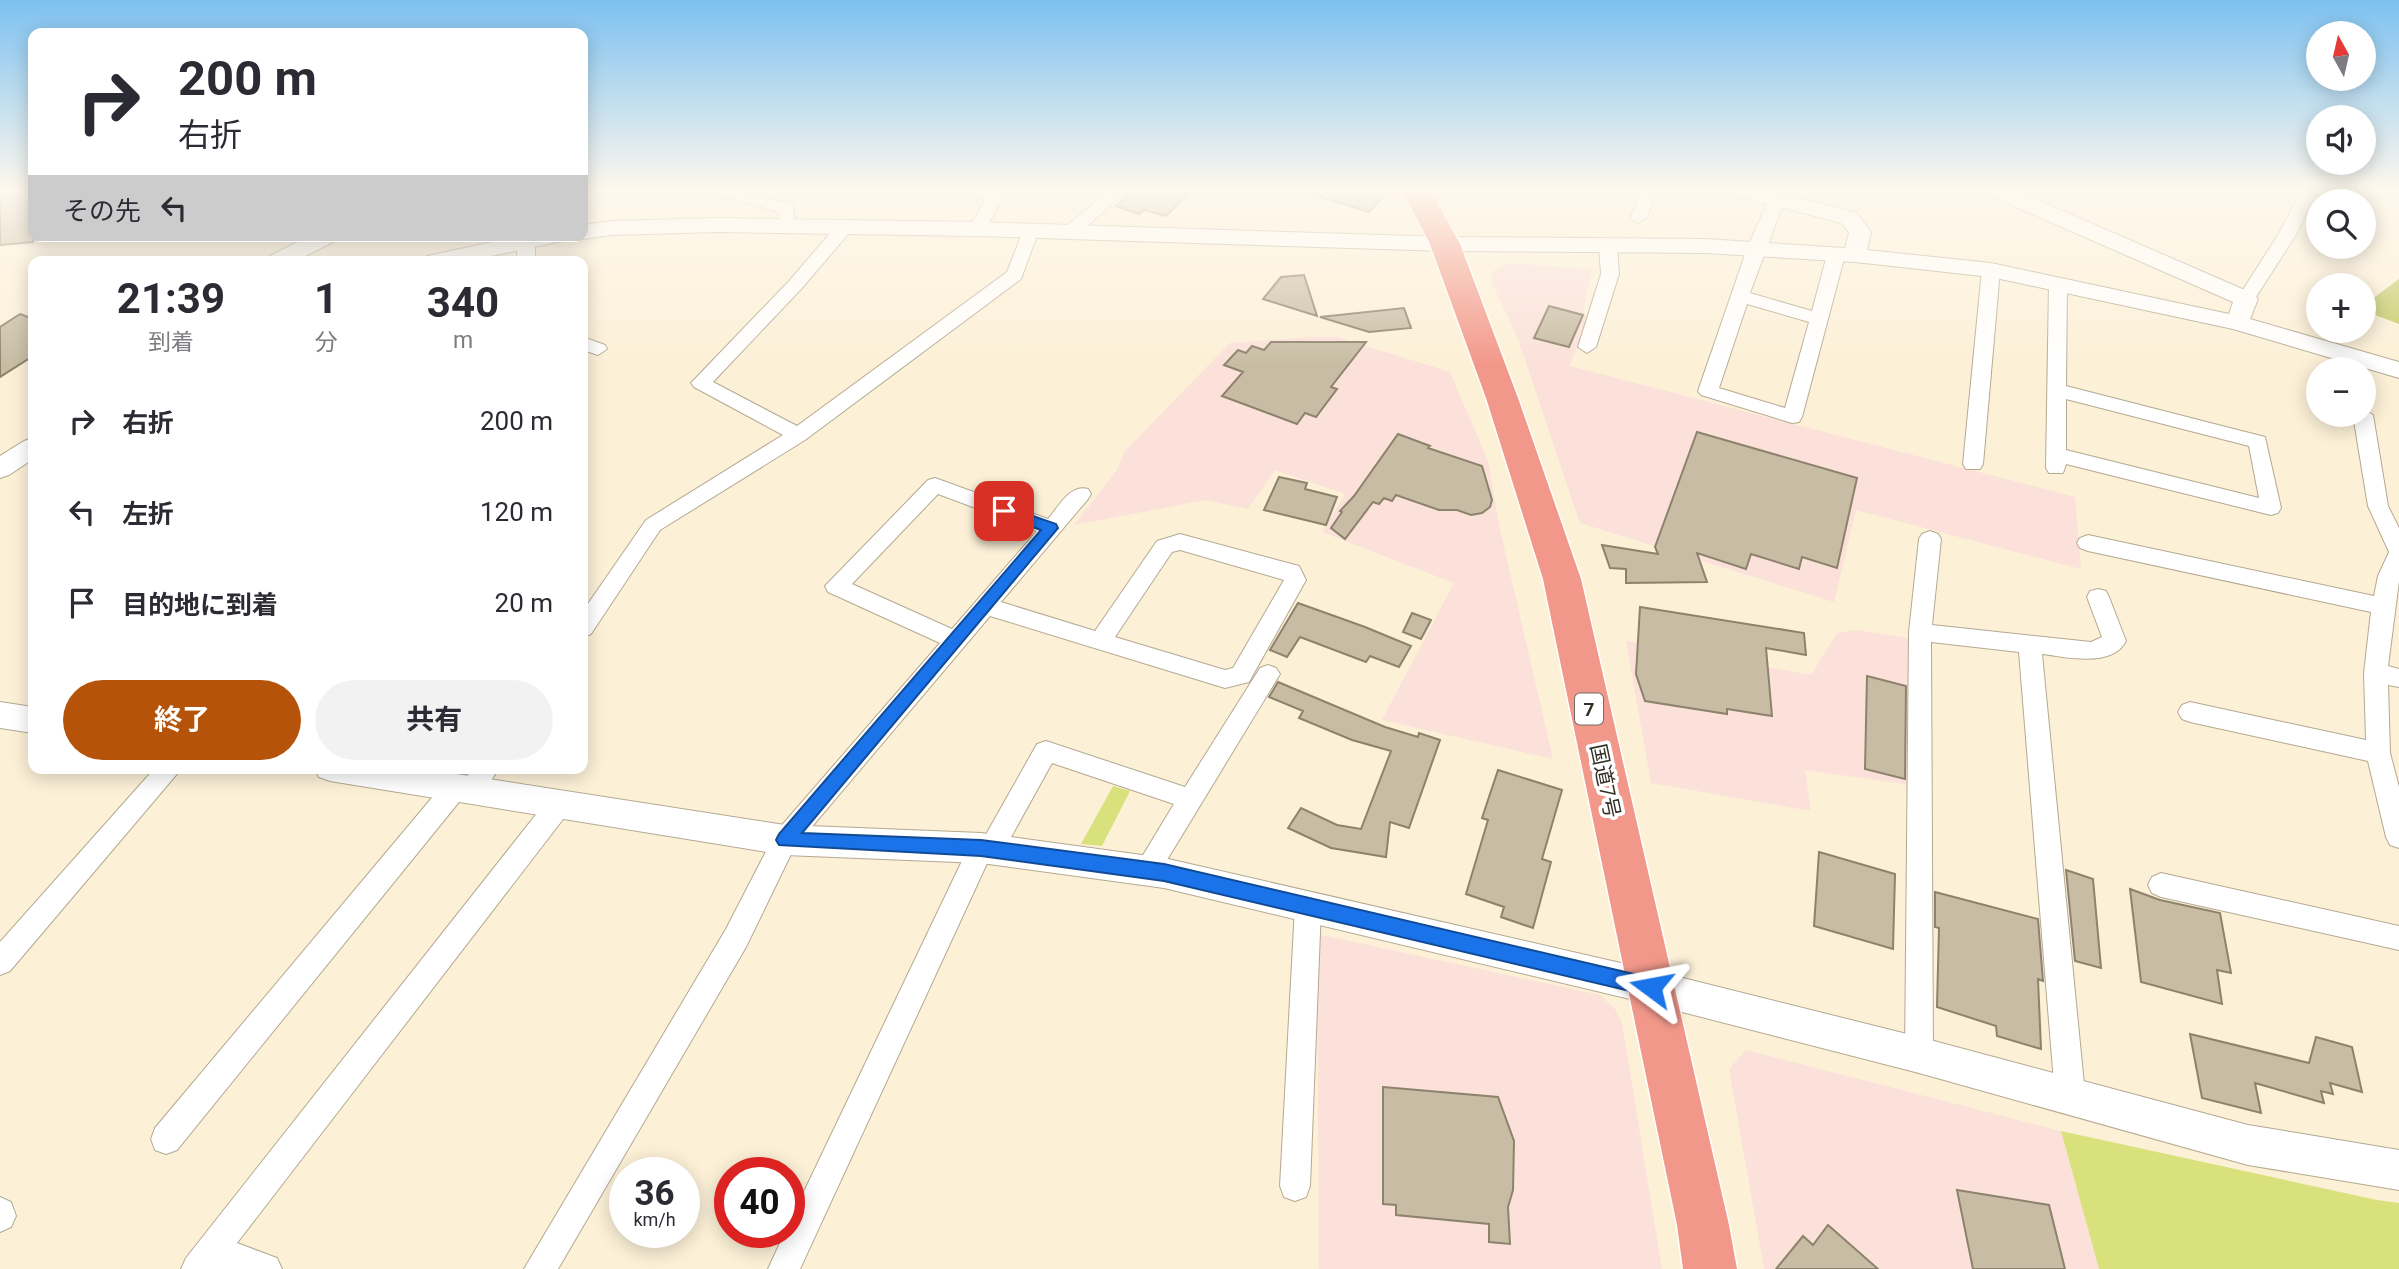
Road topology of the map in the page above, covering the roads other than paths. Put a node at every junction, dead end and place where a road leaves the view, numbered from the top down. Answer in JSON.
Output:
{"nodes":[{"id":1,"x":305,"y":247,"type":"edge"},
{"id":2,"x":828,"y":247,"type":"edge"},
{"id":3,"x":1025,"y":247,"type":"edge"},
{"id":4,"x":1446,"y":247,"type":"edge"},
{"id":5,"x":1608,"y":247,"type":"edge"},
{"id":6,"x":1668,"y":247,"type":"edge"},
{"id":7,"x":1850,"y":247,"type":"edge"},
{"id":8,"x":2128,"y":247,"type":"edge"},
{"id":9,"x":2279,"y":247,"type":"edge"},
{"id":10,"x":1756,"y":249,"type":"junction"},
{"id":11,"x":526,"y":251,"type":"edge"},
{"id":12,"x":1845,"y":255,"type":"junction"},
{"id":13,"x":288,"y":256,"type":"edge"},
{"id":14,"x":480,"y":256,"type":"edge"},
{"id":15,"x":1991,"y":270,"type":"junction"},
{"id":16,"x":2058,"y":284,"type":"junction"},
{"id":17,"x":1740,"y":296,"type":"junction"},
{"id":18,"x":2246,"y":299,"type":"junction"},
{"id":19,"x":1818,"y":319,"type":"junction"},
{"id":20,"x":2237,"y":323,"type":"junction"},
{"id":21,"x":1587,"y":346,"type":"dead end"},
{"id":22,"x":2338,"y":357,"type":"edge"},
{"id":23,"x":2376,"y":366,"type":"edge"},
{"id":24,"x":2399,"y":370,"type":"edge"},
{"id":25,"x":2057,"y":390,"type":"junction"},
{"id":26,"x":2365,"y":427,"type":"edge"},
{"id":27,"x":798,"y":435,"type":"junction"},
{"id":28,"x":28,"y":450,"type":"edge"},
{"id":29,"x":1973,"y":464,"type":"dead end"},
{"id":30,"x":0,"y":469,"type":"edge"},
{"id":31,"x":1081,"y":494,"type":"dead end"},
{"id":32,"x":1051,"y":528,"type":"junction"},
{"id":33,"x":1930,"y":539,"type":"dead end"},
{"id":34,"x":2088,"y":543,"type":"dead end"},
{"id":35,"x":2399,"y":552,"type":"edge"},
{"id":36,"x":2098,"y":597,"type":"dead end"},
{"id":37,"x":985,"y":606,"type":"junction"},
{"id":38,"x":2383,"y":606,"type":"junction"},
{"id":39,"x":588,"y":621,"type":"edge"},
{"id":40,"x":1920,"y":632,"type":"junction"},
{"id":41,"x":956,"y":640,"type":"junction"},
{"id":42,"x":1100,"y":641,"type":"junction"},
{"id":43,"x":2030,"y":645,"type":"junction"},
{"id":44,"x":1268,"y":674,"type":"dead end"},
{"id":45,"x":2388,"y":675,"type":"edge"},
{"id":46,"x":2190,"y":712,"type":"dead end"},
{"id":47,"x":0,"y":715,"type":"edge"},
{"id":48,"x":28,"y":719,"type":"edge"},
{"id":49,"x":2378,"y":753,"type":"junction"},
{"id":50,"x":165,"y":774,"type":"edge"},
{"id":51,"x":390,"y":774,"type":"edge"},
{"id":52,"x":471,"y":782,"type":"edge"},
{"id":53,"x":1190,"y":799,"type":"junction"},
{"id":54,"x":558,"y":806,"type":"junction"},
{"id":55,"x":2399,"y":837,"type":"edge"},
{"id":56,"x":785,"y":840,"type":"junction"},
{"id":57,"x":986,"y":848,"type":"junction"},
{"id":58,"x":1147,"y":870,"type":"junction"},
{"id":59,"x":2161,"y":885,"type":"dead end"},
{"id":60,"x":1308,"y":906,"type":"junction"},
{"id":61,"x":2399,"y":938,"type":"edge"},
{"id":62,"x":0,"y":962,"type":"edge"},
{"id":63,"x":1651,"y":987,"type":"junction"},
{"id":64,"x":1919,"y":1055,"type":"junction"},
{"id":65,"x":2070,"y":1095,"type":"junction"},
{"id":66,"x":166,"y":1139,"type":"dead end"},
{"id":67,"x":2399,"y":1170,"type":"edge"},
{"id":68,"x":1296,"y":1186,"type":"dead end"},
{"id":69,"x":204,"y":1260,"type":"edge"},
{"id":70,"x":267,"y":1269,"type":"edge"},
{"id":71,"x":540,"y":1269,"type":"edge"},
{"id":72,"x":784,"y":1269,"type":"edge"},
{"id":73,"x":1710,"y":1269,"type":"edge"}],
"edges":[{"from":1,"to":13,"type":"street"},
{"from":2,"to":27,"type":"street"},
{"from":3,"to":27,"type":"street"},
{"from":4,"to":63,"type":"highway","name":"国道7号","number":"7"},
{"from":5,"to":21,"type":"street"},
{"from":6,"to":10,"type":"street"},
{"from":7,"to":12,"type":"street"},
{"from":8,"to":18,"type":"street"},
{"from":9,"to":18,"type":"street"},
{"from":10,"to":12,"type":"street"},
{"from":10,"to":17,"type":"street"},
{"from":11,"to":14,"type":"street"},
{"from":12,"to":15,"type":"street"},
{"from":12,"to":19,"type":"street"},
{"from":15,"to":16,"type":"street"},
{"from":15,"to":29,"type":"street"},
{"from":16,"to":20,"type":"street"},
{"from":16,"to":25,"type":"street"},
{"from":17,"to":19,"type":"street"},
{"from":17,"to":19,"type":"street"},
{"from":18,"to":20,"type":"street"},
{"from":20,"to":22,"type":"street"},
{"from":23,"to":24,"type":"street"},
{"from":25,"to":25,"type":"street"},
{"from":26,"to":35,"type":"street"},
{"from":27,"to":39,"type":"street"},
{"from":28,"to":30,"type":"street"},
{"from":31,"to":32,"type":"street"},
{"from":32,"to":37,"type":"street"},
{"from":32,"to":41,"type":"street"},
{"from":33,"to":40,"type":"street"},
{"from":34,"to":38,"type":"street"},
{"from":35,"to":38,"type":"street"},
{"from":36,"to":43,"type":"street"},
{"from":37,"to":41,"type":"street"},
{"from":37,"to":42,"type":"street"},
{"from":38,"to":45,"type":"street"},
{"from":40,"to":43,"type":"street"},
{"from":40,"to":64,"type":"street"},
{"from":41,"to":56,"type":"street"},
{"from":42,"to":42,"type":"street"},
{"from":43,"to":65,"type":"street"},
{"from":44,"to":53,"type":"street"},
{"from":45,"to":49,"type":"street"},
{"from":46,"to":49,"type":"street"},
{"from":47,"to":48,"type":"street"},
{"from":49,"to":55,"type":"street"},
{"from":50,"to":62,"type":"street"},
{"from":51,"to":52,"type":"street"},
{"from":52,"to":54,"type":"street"},
{"from":52,"to":66,"type":"street"},
{"from":53,"to":57,"type":"street"},
{"from":53,"to":58,"type":"street"},
{"from":54,"to":56,"type":"street"},
{"from":54,"to":69,"type":"street"},
{"from":56,"to":57,"type":"street"},
{"from":56,"to":71,"type":"street"},
{"from":57,"to":58,"type":"street"},
{"from":57,"to":72,"type":"street"},
{"from":58,"to":60,"type":"street"},
{"from":59,"to":61,"type":"street"},
{"from":60,"to":63,"type":"street"},
{"from":60,"to":68,"type":"street"},
{"from":63,"to":64,"type":"street"},
{"from":63,"to":73,"type":"highway","name":"国道7号","number":"7"},
{"from":64,"to":65,"type":"street"},
{"from":65,"to":67,"type":"street"},
{"from":69,"to":70,"type":"street"}]}
